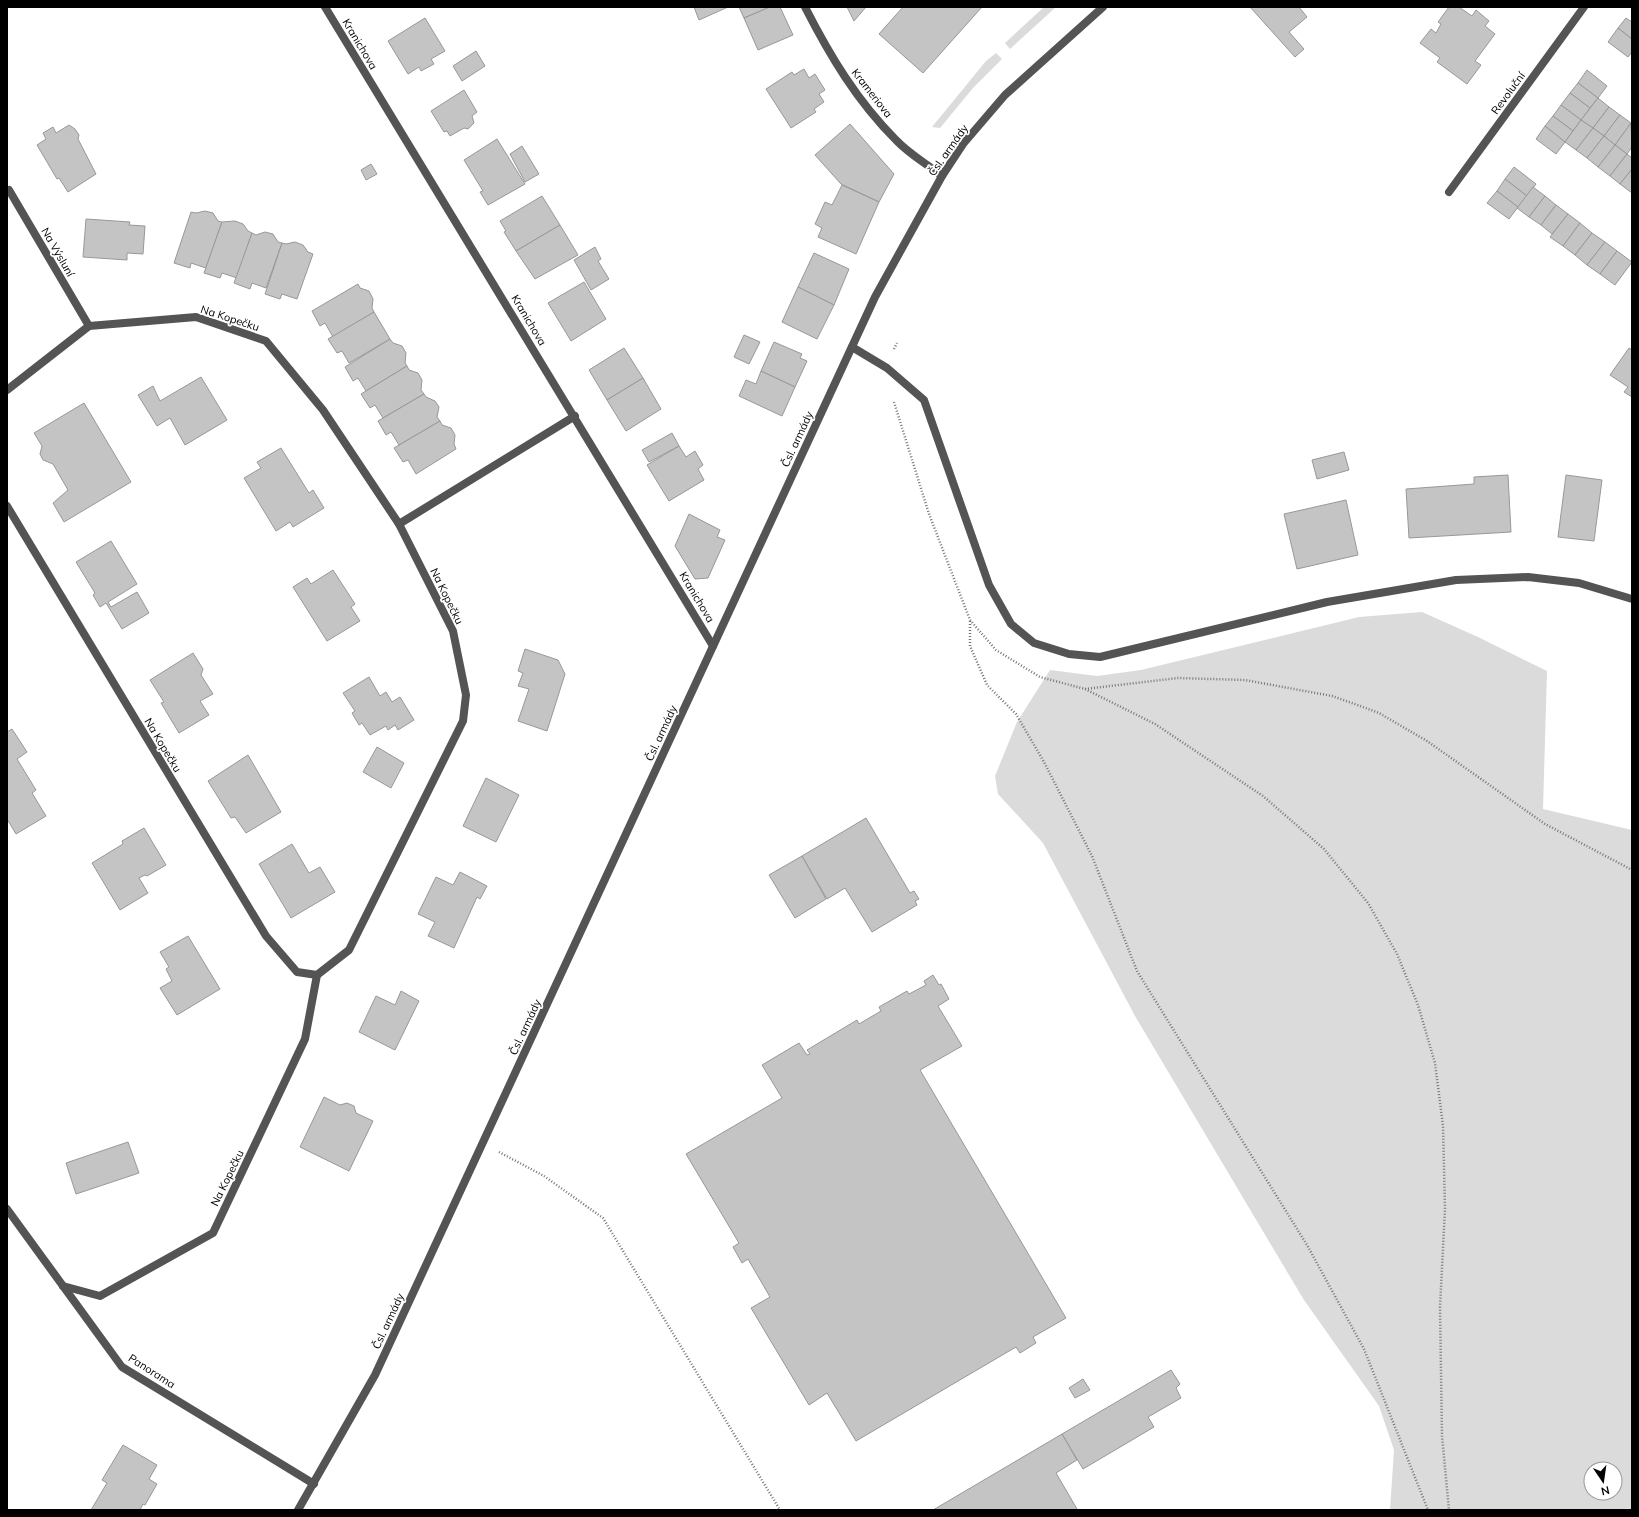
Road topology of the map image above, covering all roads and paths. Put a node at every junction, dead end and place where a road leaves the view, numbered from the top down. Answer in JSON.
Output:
{"nodes":[{"id":1,"x":325,"y":7,"type":"edge"},
{"id":2,"x":806,"y":7,"type":"edge"},
{"id":3,"x":1103,"y":7,"type":"edge"},
{"id":4,"x":1584,"y":7,"type":"edge"},
{"id":5,"x":942,"y":176,"type":"junction"},
{"id":6,"x":9,"y":190,"type":"dead end"},
{"id":7,"x":1449,"y":192,"type":"dead end"},
{"id":8,"x":89,"y":326,"type":"junction"},
{"id":9,"x":852,"y":347,"type":"junction"},
{"id":10,"x":7,"y":390,"type":"edge"},
{"id":11,"x":894,"y":402,"type":"dead end"},
{"id":12,"x":575,"y":416,"type":"junction"},
{"id":13,"x":7,"y":506,"type":"edge"},
{"id":14,"x":399,"y":524,"type":"junction"},
{"id":15,"x":1632,"y":599,"type":"edge"},
{"id":16,"x":970,"y":620,"type":"junction"},
{"id":17,"x":713,"y":646,"type":"junction"},
{"id":18,"x":1085,"y":690,"type":"junction"},
{"id":19,"x":1632,"y":870,"type":"edge"},
{"id":20,"x":317,"y":975,"type":"junction"},
{"id":21,"x":483,"y":1143,"type":"junction"},
{"id":22,"x":7,"y":1209,"type":"edge"},
{"id":23,"x":62,"y":1286,"type":"junction"},
{"id":24,"x":314,"y":1484,"type":"junction"},
{"id":25,"x":298,"y":1510,"type":"edge"},
{"id":26,"x":780,"y":1510,"type":"edge"},
{"id":27,"x":1428,"y":1510,"type":"edge"},
{"id":28,"x":1449,"y":1510,"type":"edge"}],
"edges":[{"from":1,"to":12,"type":"street","name":"Kranichova"},
{"from":2,"to":5,"type":"street","name":"Krameriova"},
{"from":3,"to":5,"type":"street","name":"Čsl. armády"},
{"from":4,"to":7,"type":"street","name":"Revoluční"},
{"from":5,"to":9,"type":"street","name":"Čsl. armády"},
{"from":6,"to":8,"type":"street","name":"Na Výsluní"},
{"from":8,"to":10,"type":"street"},
{"from":8,"to":14,"type":"street","name":"Na Kopečku"},
{"from":9,"to":15,"type":"street"},
{"from":9,"to":17,"type":"street","name":"Čsl. armády"},
{"from":11,"to":16,"type":"path"},
{"from":12,"to":14,"type":"street"},
{"from":12,"to":17,"type":"street","name":"Kranichova"},
{"from":13,"to":20,"type":"street","name":"Na Kopečku"},
{"from":14,"to":20,"type":"street","name":"Na Kopečku"},
{"from":16,"to":18,"type":"path"},
{"from":16,"to":27,"type":"path"},
{"from":17,"to":21,"type":"street","name":"Čsl. armády"},
{"from":18,"to":19,"type":"path"},
{"from":18,"to":28,"type":"path"},
{"from":20,"to":23,"type":"street","name":"Na Kopečku"},
{"from":21,"to":24,"type":"street","name":"Čsl. armády"},
{"from":21,"to":26,"type":"path"},
{"from":22,"to":23,"type":"street","name":"Panorama"},
{"from":23,"to":24,"type":"street","name":"Panorama"},
{"from":24,"to":25,"type":"street","name":"Čsl. armády"}]}
